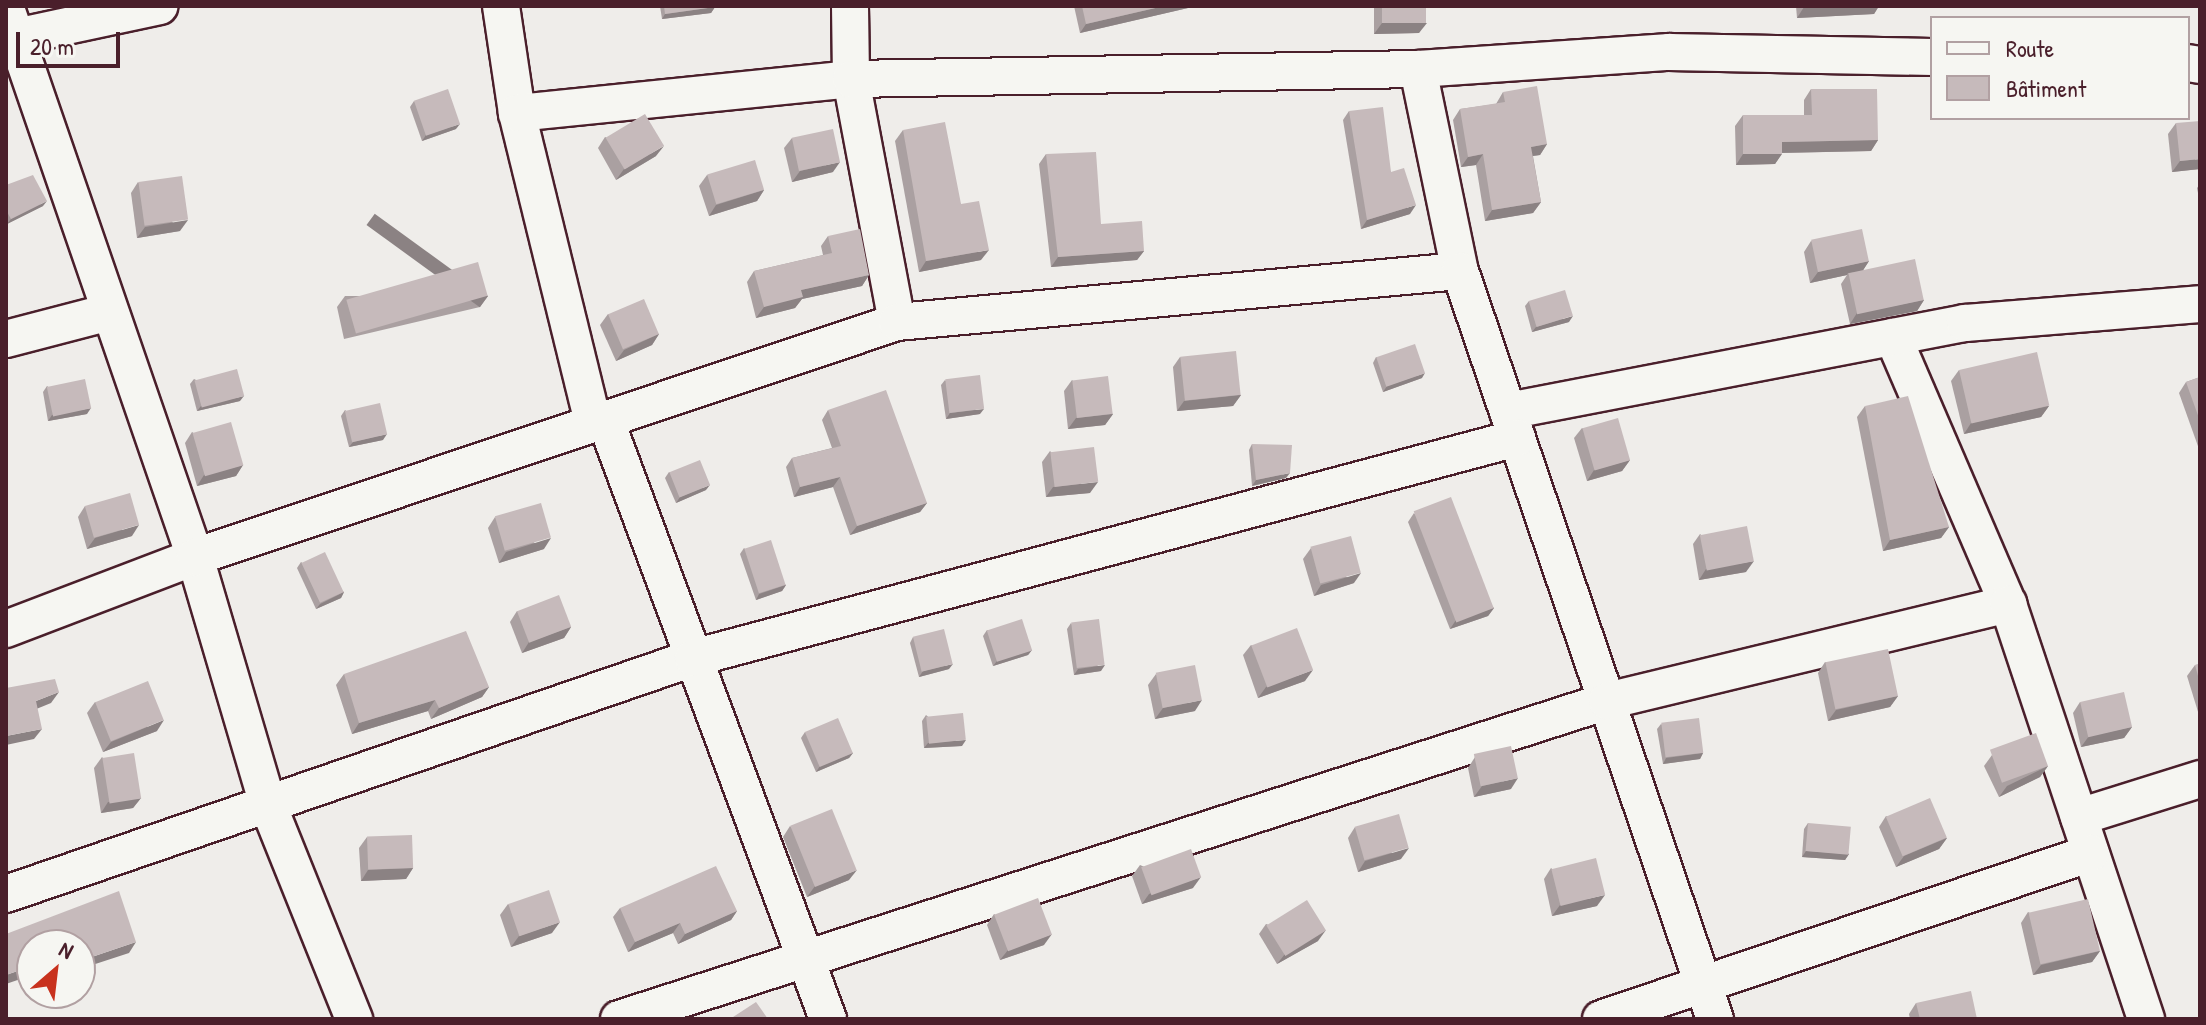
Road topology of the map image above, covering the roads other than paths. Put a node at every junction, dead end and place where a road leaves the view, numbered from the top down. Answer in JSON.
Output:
{"nodes":[{"id":1,"x":160,"y":6,"type":"edge"},
{"id":2,"x":501,"y":6,"type":"edge"},
{"id":3,"x":850,"y":6,"type":"edge"},
{"id":4,"x":9,"y":28,"type":"edge"},
{"id":5,"x":1930,"y":57,"type":"edge"},
{"id":6,"x":1418,"y":69,"type":"junction"},
{"id":7,"x":851,"y":79,"type":"junction"},
{"id":8,"x":517,"y":113,"type":"junction"},
{"id":9,"x":1460,"y":271,"type":"junction"},
{"id":10,"x":2200,"y":304,"type":"edge"},
{"id":11,"x":110,"y":312,"type":"junction"},
{"id":12,"x":897,"y":322,"type":"junction"},
{"id":13,"x":1893,"y":337,"type":"junction"},
{"id":14,"x":6,"y":339,"type":"edge"},
{"id":15,"x":599,"y":421,"type":"junction"},
{"id":16,"x":1513,"y":425,"type":"junction"},
{"id":17,"x":195,"y":557,"type":"junction"},
{"id":18,"x":2008,"y":604,"type":"junction"},
{"id":19,"x":6,"y":629,"type":"edge"},
{"id":20,"x":693,"y":658,"type":"junction"},
{"id":21,"x":1607,"y":701,"type":"junction"},
{"id":22,"x":2200,"y":779,"type":"edge"},
{"id":23,"x":268,"y":805,"type":"junction"},
{"id":24,"x":2079,"y":817,"type":"junction"},
{"id":25,"x":2091,"y":853,"type":"junction"},
{"id":26,"x":6,"y":894,"type":"edge"},
{"id":27,"x":807,"y":959,"type":"junction"},
{"id":28,"x":1703,"y":983,"type":"junction"},
{"id":29,"x":354,"y":1019,"type":"edge"},
{"id":30,"x":619,"y":1019,"type":"edge"},
{"id":31,"x":828,"y":1019,"type":"edge"},
{"id":32,"x":1601,"y":1019,"type":"edge"},
{"id":33,"x":1715,"y":1019,"type":"edge"},
{"id":34,"x":2146,"y":1019,"type":"edge"}],
"edges":[{"from":1,"to":4,"type":"street"},
{"from":2,"to":8,"type":"street"},
{"from":3,"to":7,"type":"street"},
{"from":4,"to":11,"type":"street"},
{"from":5,"to":6,"type":"street"},
{"from":6,"to":7,"type":"street"},
{"from":6,"to":9,"type":"street"},
{"from":7,"to":8,"type":"street"},
{"from":7,"to":12,"type":"street"},
{"from":8,"to":15,"type":"street"},
{"from":9,"to":12,"type":"street"},
{"from":9,"to":16,"type":"street"},
{"from":10,"to":13,"type":"street"},
{"from":11,"to":14,"type":"street"},
{"from":11,"to":17,"type":"street"},
{"from":12,"to":15,"type":"street"},
{"from":13,"to":16,"type":"street"},
{"from":13,"to":18,"type":"street"},
{"from":15,"to":17,"type":"street"},
{"from":15,"to":20,"type":"street"},
{"from":16,"to":20,"type":"street"},
{"from":16,"to":21,"type":"street"},
{"from":17,"to":19,"type":"street"},
{"from":17,"to":23,"type":"street"},
{"from":18,"to":21,"type":"street"},
{"from":18,"to":24,"type":"street"},
{"from":20,"to":23,"type":"street"},
{"from":20,"to":27,"type":"street"},
{"from":21,"to":27,"type":"street"},
{"from":21,"to":28,"type":"street"},
{"from":22,"to":24,"type":"street"},
{"from":23,"to":26,"type":"street"},
{"from":23,"to":29,"type":"street"},
{"from":24,"to":25,"type":"street"},
{"from":25,"to":28,"type":"street"},
{"from":25,"to":34,"type":"street"},
{"from":27,"to":30,"type":"street"},
{"from":27,"to":31,"type":"street"},
{"from":28,"to":32,"type":"street"},
{"from":28,"to":33,"type":"street"}]}
